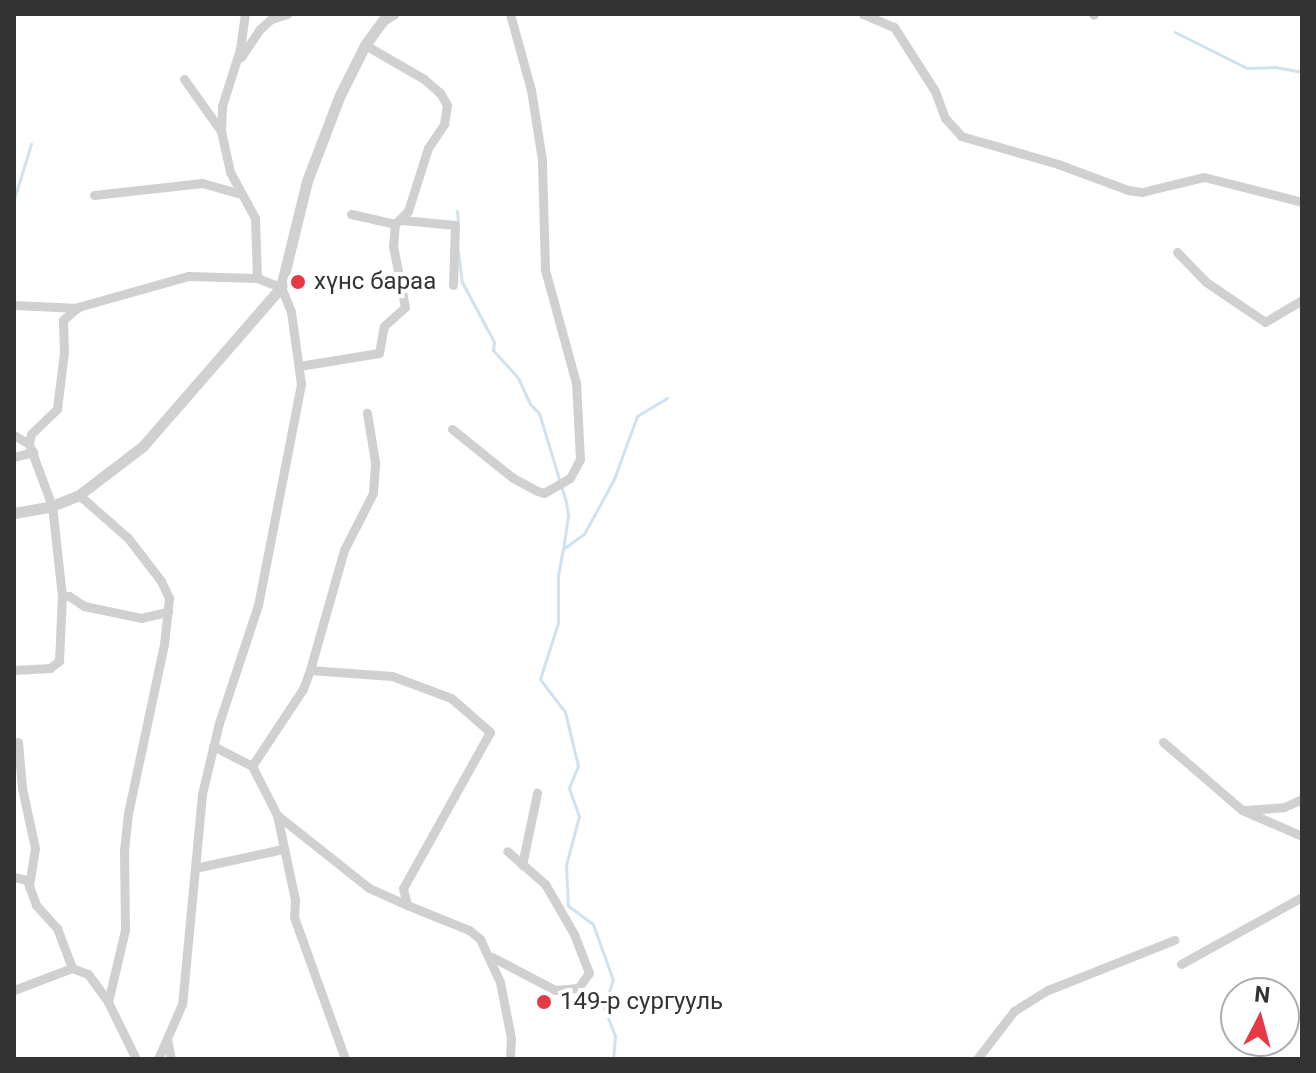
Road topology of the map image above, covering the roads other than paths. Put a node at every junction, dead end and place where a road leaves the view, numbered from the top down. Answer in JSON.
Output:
{"nodes":[{"id":1,"x":245,"y":14,"type":"edge"},
{"id":2,"x":287,"y":14,"type":"edge"},
{"id":3,"x":393,"y":14,"type":"edge"},
{"id":4,"x":510,"y":14,"type":"edge"},
{"id":5,"x":863,"y":14,"type":"edge"},
{"id":6,"x":365,"y":45,"type":"junction"},
{"id":7,"x":231,"y":74,"type":"junction"},
{"id":8,"x":184,"y":79,"type":"dead end"},
{"id":9,"x":221,"y":131,"type":"junction"},
{"id":10,"x":241,"y":194,"type":"junction"},
{"id":11,"x":94,"y":195,"type":"dead end"},
{"id":12,"x":1302,"y":202,"type":"edge"},
{"id":13,"x":351,"y":214,"type":"dead end"},
{"id":14,"x":398,"y":222,"type":"junction"},
{"id":15,"x":1177,"y":252,"type":"dead end"},
{"id":16,"x":257,"y":278,"type":"junction"},
{"id":17,"x":453,"y":285,"type":"dead end"},
{"id":18,"x":281,"y":287,"type":"junction"},
{"id":19,"x":1302,"y":300,"type":"edge"},
{"id":20,"x":14,"y":305,"type":"edge"},
{"id":21,"x":78,"y":308,"type":"junction"},
{"id":22,"x":299,"y":366,"type":"junction"},
{"id":23,"x":367,"y":413,"type":"dead end"},
{"id":24,"x":452,"y":429,"type":"dead end"},
{"id":25,"x":14,"y":435,"type":"edge"},
{"id":26,"x":31,"y":448,"type":"junction"},
{"id":27,"x":14,"y":457,"type":"edge"},
{"id":28,"x":79,"y":495,"type":"junction"},
{"id":29,"x":52,"y":506,"type":"junction"},
{"id":30,"x":14,"y":513,"type":"edge"},
{"id":31,"x":62,"y":596,"type":"junction"},
{"id":32,"x":168,"y":612,"type":"junction"},
{"id":33,"x":14,"y":670,"type":"edge"},
{"id":34,"x":310,"y":670,"type":"junction"},
{"id":35,"x":18,"y":742,"type":"dead end"},
{"id":36,"x":1163,"y":742,"type":"dead end"},
{"id":37,"x":212,"y":748,"type":"junction"},
{"id":38,"x":252,"y":766,"type":"junction"},
{"id":39,"x":537,"y":793,"type":"dead end"},
{"id":40,"x":1302,"y":799,"type":"edge"},
{"id":41,"x":1242,"y":810,"type":"junction"},
{"id":42,"x":277,"y":815,"type":"junction"},
{"id":43,"x":1302,"y":836,"type":"edge"},
{"id":44,"x":283,"y":849,"type":"junction"},
{"id":45,"x":507,"y":851,"type":"dead end"},
{"id":46,"x":522,"y":865,"type":"junction"},
{"id":47,"x":195,"y":868,"type":"junction"},
{"id":48,"x":14,"y":877,"type":"edge"},
{"id":49,"x":29,"y":891,"type":"junction"},
{"id":50,"x":1302,"y":897,"type":"edge"},
{"id":51,"x":407,"y":905,"type":"junction"},
{"id":52,"x":1174,"y":940,"type":"dead end"},
{"id":53,"x":492,"y":957,"type":"junction"},
{"id":54,"x":1181,"y":964,"type":"dead end"},
{"id":55,"x":72,"y":968,"type":"junction"},
{"id":56,"x":14,"y":990,"type":"edge"},
{"id":57,"x":108,"y":1002,"type":"junction"},
{"id":58,"x":166,"y":1035,"type":"junction"},
{"id":59,"x":136,"y":1059,"type":"edge"},
{"id":60,"x":158,"y":1059,"type":"edge"},
{"id":61,"x":171,"y":1059,"type":"edge"},
{"id":62,"x":345,"y":1059,"type":"edge"},
{"id":63,"x":510,"y":1059,"type":"edge"},
{"id":64,"x":977,"y":1059,"type":"edge"}],
"edges":[{"from":1,"to":7,"type":"street"},
{"from":2,"to":7,"type":"street"},
{"from":3,"to":6,"type":"street"},
{"from":4,"to":24,"type":"street"},
{"from":5,"to":12,"type":"street"},
{"from":6,"to":14,"type":"street"},
{"from":6,"to":18,"type":"street"},
{"from":7,"to":9,"type":"street"},
{"from":8,"to":9,"type":"street"},
{"from":9,"to":10,"type":"street"},
{"from":10,"to":11,"type":"street"},
{"from":10,"to":16,"type":"street"},
{"from":13,"to":14,"type":"street"},
{"from":14,"to":17,"type":"street"},
{"from":14,"to":22,"type":"street"},
{"from":15,"to":19,"type":"street"},
{"from":16,"to":18,"type":"street"},
{"from":16,"to":21,"type":"street"},
{"from":18,"to":22,"type":"street"},
{"from":18,"to":28,"type":"street"},
{"from":20,"to":21,"type":"street"},
{"from":21,"to":26,"type":"street"},
{"from":22,"to":37,"type":"street"},
{"from":23,"to":34,"type":"street"},
{"from":25,"to":26,"type":"street"},
{"from":26,"to":27,"type":"street"},
{"from":26,"to":29,"type":"street"},
{"from":28,"to":29,"type":"street"},
{"from":28,"to":32,"type":"street"},
{"from":29,"to":30,"type":"street"},
{"from":29,"to":31,"type":"street"},
{"from":31,"to":32,"type":"street"},
{"from":31,"to":33,"type":"street"},
{"from":32,"to":57,"type":"street"},
{"from":34,"to":38,"type":"street"},
{"from":34,"to":51,"type":"street"},
{"from":35,"to":49,"type":"street"},
{"from":36,"to":41,"type":"street"},
{"from":37,"to":38,"type":"street"},
{"from":37,"to":47,"type":"street"},
{"from":38,"to":42,"type":"street"},
{"from":39,"to":46,"type":"street"},
{"from":40,"to":41,"type":"street"},
{"from":41,"to":43,"type":"street"},
{"from":42,"to":44,"type":"street"},
{"from":42,"to":51,"type":"street"},
{"from":44,"to":47,"type":"street"},
{"from":44,"to":62,"type":"street"},
{"from":45,"to":46,"type":"street"},
{"from":46,"to":53,"type":"street"},
{"from":47,"to":58,"type":"street"},
{"from":48,"to":49,"type":"street"},
{"from":49,"to":55,"type":"street"},
{"from":50,"to":54,"type":"street"},
{"from":51,"to":53,"type":"street"},
{"from":52,"to":64,"type":"street"},
{"from":53,"to":63,"type":"street"},
{"from":55,"to":56,"type":"street"},
{"from":55,"to":57,"type":"street"},
{"from":57,"to":59,"type":"street"},
{"from":58,"to":60,"type":"street"},
{"from":58,"to":61,"type":"street"}]}
